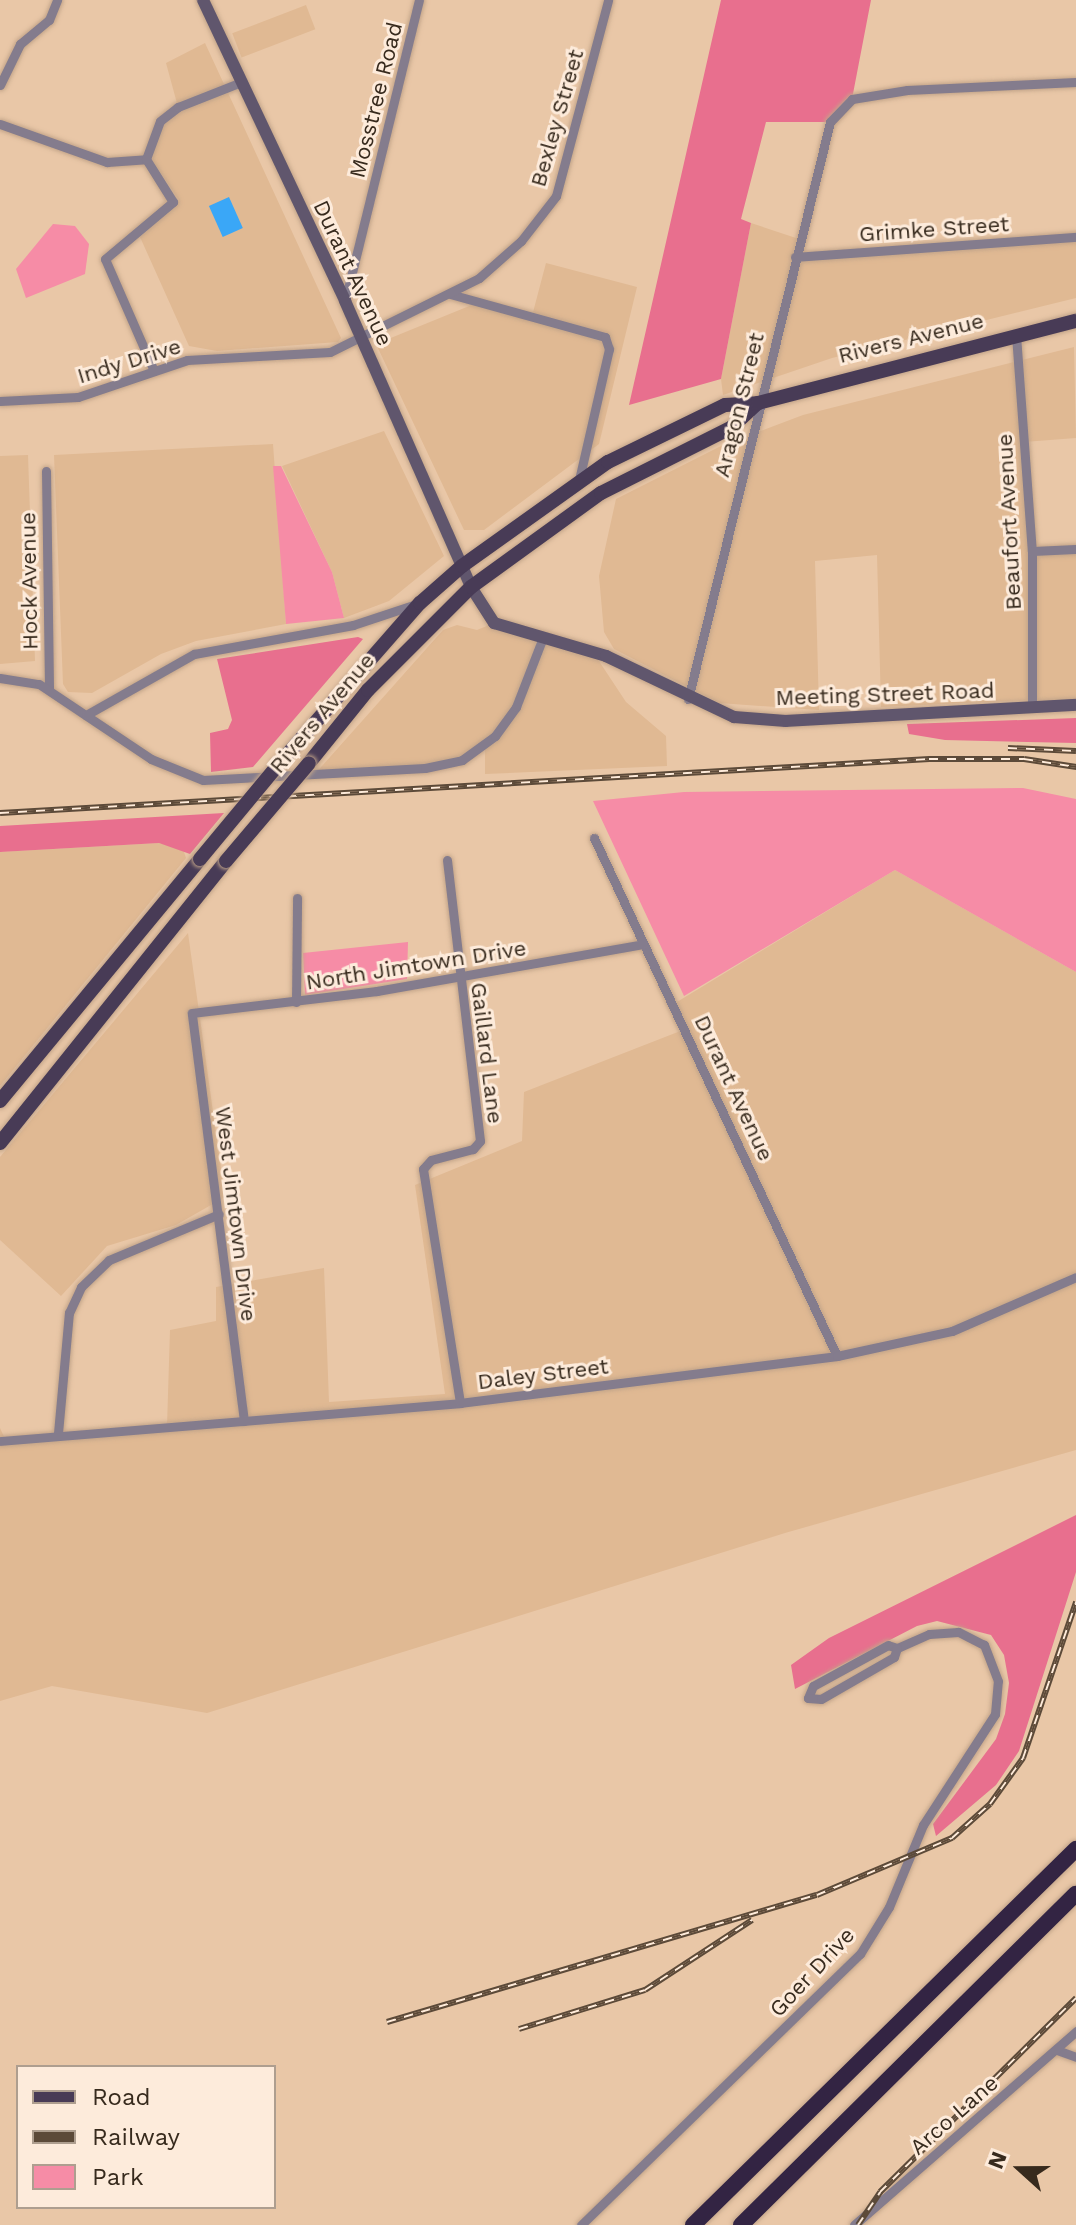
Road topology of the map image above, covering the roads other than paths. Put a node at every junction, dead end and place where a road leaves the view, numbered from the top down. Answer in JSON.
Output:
{"nodes":[{"id":1,"x":57,"y":0,"type":"edge"},
{"id":2,"x":203,"y":0,"type":"edge"},
{"id":3,"x":419,"y":0,"type":"edge"},
{"id":4,"x":608,"y":0,"type":"edge"},
{"id":5,"x":241,"y":82,"type":"junction"},
{"id":6,"x":1076,"y":82,"type":"edge"},
{"id":7,"x":0,"y":85,"type":"edge"},
{"id":8,"x":0,"y":124,"type":"edge"},
{"id":9,"x":146,"y":159,"type":"junction"},
{"id":10,"x":1076,"y":237,"type":"edge"},
{"id":11,"x":795,"y":257,"type":"junction"},
{"id":12,"x":450,"y":294,"type":"junction"},
{"id":13,"x":345,"y":301,"type":"junction"},
{"id":14,"x":1076,"y":321,"type":"edge"},
{"id":15,"x":1016,"y":335,"type":"junction"},
{"id":16,"x":362,"y":340,"type":"junction"},
{"id":17,"x":154,"y":371,"type":"junction"},
{"id":18,"x":0,"y":401,"type":"edge"},
{"id":19,"x":758,"y":403,"type":"junction"},
{"id":20,"x":46,"y":471,"type":"dead end"},
{"id":21,"x":578,"y":484,"type":"junction"},
{"id":22,"x":1076,"y":549,"type":"edge"},
{"id":23,"x":1032,"y":551,"type":"junction"},
{"id":24,"x":462,"y":566,"type":"junction"},
{"id":25,"x":471,"y":587,"type":"junction"},
{"id":26,"x":420,"y":603,"type":"junction"},
{"id":27,"x":542,"y":640,"type":"junction"},
{"id":28,"x":0,"y":678,"type":"edge"},
{"id":29,"x":49,"y":690,"type":"junction"},
{"id":30,"x":688,"y":699,"type":"junction"},
{"id":31,"x":1076,"y":705,"type":"edge"},
{"id":32,"x":1032,"y":708,"type":"junction"},
{"id":33,"x":86,"y":715,"type":"junction"},
{"id":34,"x":594,"y":838,"type":"dead end"},
{"id":35,"x":447,"y":860,"type":"dead end"},
{"id":36,"x":297,"y":898,"type":"dead end"},
{"id":37,"x":643,"y":944,"type":"junction"},
{"id":38,"x":459,"y":976,"type":"junction"},
{"id":39,"x":296,"y":1002,"type":"junction"},
{"id":40,"x":192,"y":1013,"type":"joint"},
{"id":41,"x":0,"y":1101,"type":"edge"},
{"id":42,"x":0,"y":1143,"type":"edge"},
{"id":43,"x":219,"y":1214,"type":"junction"},
{"id":44,"x":1076,"y":1277,"type":"edge"},
{"id":45,"x":837,"y":1356,"type":"junction"},
{"id":46,"x":460,"y":1403,"type":"junction"},
{"id":47,"x":244,"y":1421,"type":"junction"},
{"id":48,"x":58,"y":1433,"type":"junction"},
{"id":49,"x":0,"y":1441,"type":"edge"},
{"id":50,"x":897,"y":1648,"type":"junction"},
{"id":51,"x":1076,"y":1849,"type":"edge"},
{"id":52,"x":1076,"y":1894,"type":"edge"},
{"id":53,"x":1076,"y":2031,"type":"edge"},
{"id":54,"x":1057,"y":2050,"type":"junction"},
{"id":55,"x":1076,"y":2057,"type":"edge"},
{"id":56,"x":581,"y":2225,"type":"edge"},
{"id":57,"x":691,"y":2225,"type":"edge"},
{"id":58,"x":741,"y":2225,"type":"edge"},
{"id":59,"x":854,"y":2225,"type":"edge"}],
"edges":[{"from":1,"to":7,"type":"street"},
{"from":2,"to":5,"type":"street","name":"Durant Avenue"},
{"from":3,"to":13,"type":"street","name":"Mosstree Road"},
{"from":4,"to":12,"type":"street","name":"Bexley Street"},
{"from":5,"to":9,"type":"street"},
{"from":5,"to":13,"type":"street","name":"Durant Avenue"},
{"from":6,"to":11,"type":"street","name":"Aragon Street"},
{"from":8,"to":9,"type":"street"},
{"from":9,"to":17,"type":"street"},
{"from":10,"to":11,"type":"street","name":"Grimke Street"},
{"from":11,"to":19,"type":"street","name":"Aragon Street"},
{"from":12,"to":16,"type":"street","name":"Bexley Street"},
{"from":12,"to":21,"type":"street"},
{"from":13,"to":16,"type":"street","name":"Durant Avenue"},
{"from":14,"to":15,"type":"main road","name":"Rivers Avenue"},
{"from":15,"to":19,"type":"main road","name":"Rivers Avenue"},
{"from":15,"to":23,"type":"street","name":"Beaufort Avenue"},
{"from":16,"to":17,"type":"street","name":"Indy Drive"},
{"from":16,"to":24,"type":"street","name":"Durant Avenue"},
{"from":17,"to":18,"type":"street","name":"Indy Drive"},
{"from":19,"to":21,"type":"main road","name":"Rivers Avenue"},
{"from":19,"to":25,"type":"main road","name":"Rivers Avenue"},
{"from":19,"to":30,"type":"street","name":"Aragon Street"},
{"from":20,"to":29,"type":"street","name":"Hock Avenue"},
{"from":21,"to":24,"type":"main road","name":"Rivers Avenue"},
{"from":22,"to":23,"type":"street"},
{"from":23,"to":32,"type":"street","name":"Beaufort Avenue"},
{"from":24,"to":25,"type":"street","name":"Meeting Street Road"},
{"from":24,"to":26,"type":"main road","name":"Rivers Avenue"},
{"from":25,"to":27,"type":"street","name":"Meeting Street Road"},
{"from":25,"to":42,"type":"main road","name":"Rivers Avenue","bridge":true},
{"from":26,"to":33,"type":"street"},
{"from":26,"to":41,"type":"main road","name":"Rivers Avenue","bridge":true},
{"from":27,"to":30,"type":"street","name":"Meeting Street Road"},
{"from":27,"to":33,"type":"street"},
{"from":28,"to":29,"type":"street"},
{"from":29,"to":33,"type":"street"},
{"from":30,"to":32,"type":"street","name":"Meeting Street Road"},
{"from":31,"to":32,"type":"street","name":"Meeting Street Road"},
{"from":34,"to":37,"type":"street","name":"Durant Avenue"},
{"from":35,"to":38,"type":"street","name":"Gaillard Lane"},
{"from":36,"to":39,"type":"street"},
{"from":37,"to":38,"type":"street","name":"North Jimtown Drive"},
{"from":37,"to":45,"type":"street","name":"Durant Avenue"},
{"from":38,"to":39,"type":"street","name":"North Jimtown Drive"},
{"from":38,"to":46,"type":"street","name":"Gaillard Lane"},
{"from":39,"to":40,"type":"street","name":"North Jimtown Drive"},
{"from":40,"to":43,"type":"street","name":"West Jimtown Drive"},
{"from":43,"to":47,"type":"street","name":"West Jimtown Drive"},
{"from":43,"to":48,"type":"street"},
{"from":44,"to":45,"type":"street","name":"Daley Street"},
{"from":45,"to":46,"type":"street","name":"Daley Street"},
{"from":46,"to":47,"type":"street","name":"Daley Street"},
{"from":47,"to":48,"type":"street","name":"Daley Street"},
{"from":48,"to":49,"type":"street","name":"Daley Street"},
{"from":50,"to":50,"type":"street","name":"Goer Drive"},
{"from":50,"to":56,"type":"street","name":"Goer Drive"},
{"from":51,"to":57,"type":"highway"},
{"from":52,"to":58,"type":"highway"},
{"from":53,"to":54,"type":"street","name":"Arco Lane"},
{"from":54,"to":55,"type":"street"},
{"from":54,"to":59,"type":"street","name":"Arco Lane"}]}
